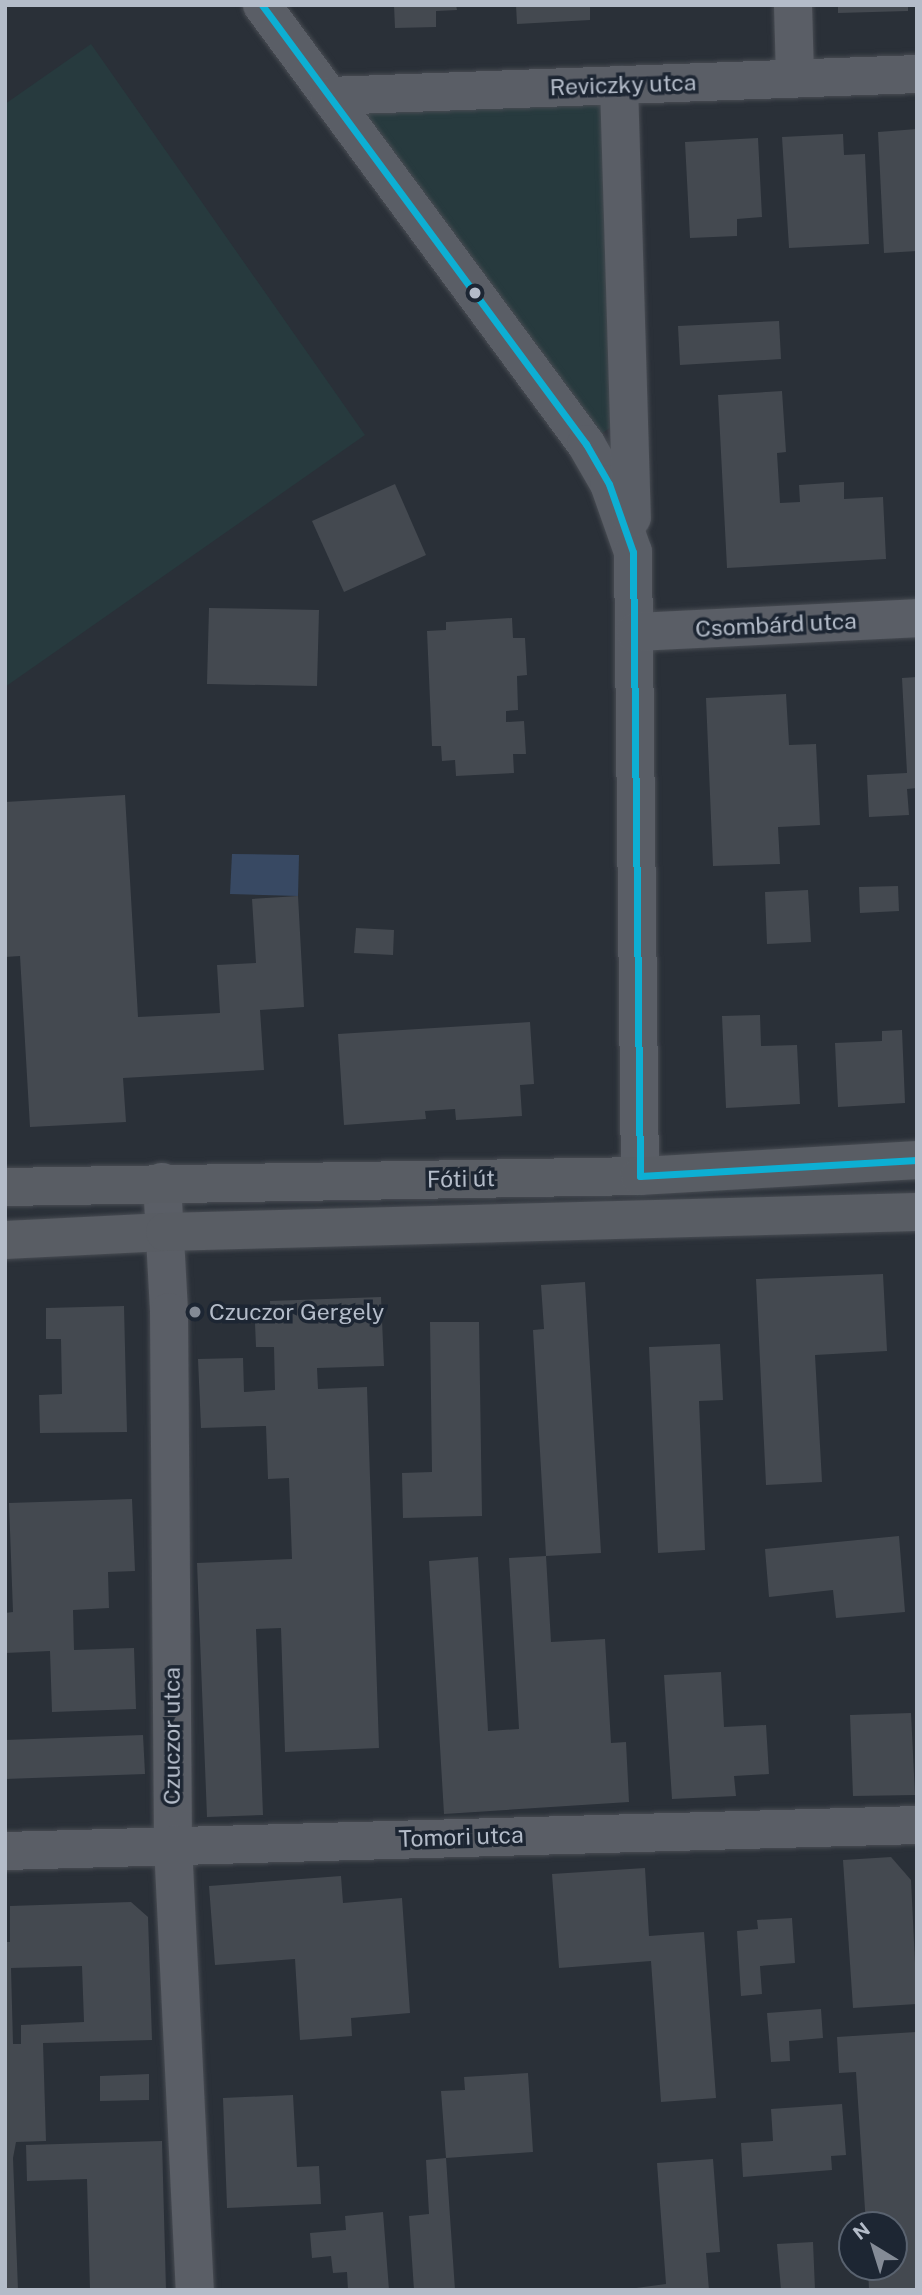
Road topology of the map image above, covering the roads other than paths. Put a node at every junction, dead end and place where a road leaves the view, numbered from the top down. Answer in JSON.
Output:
{"nodes":[{"id":1,"x":262,"y":5,"type":"edge"},
{"id":2,"x":793,"y":5,"type":"edge"},
{"id":3,"x":917,"y":74,"type":"edge"},
{"id":4,"x":795,"y":78,"type":"junction"},
{"id":5,"x":619,"y":85,"type":"junction"},
{"id":6,"x":329,"y":96,"type":"junction"},
{"id":7,"x":632,"y":552,"type":"junction"},
{"id":8,"x":917,"y":618,"type":"edge"},
{"id":9,"x":635,"y":632,"type":"junction"},
{"id":10,"x":917,"y":1160,"type":"edge"},
{"id":11,"x":640,"y":1177,"type":"junction"},
{"id":12,"x":162,"y":1182,"type":"junction"},
{"id":13,"x":5,"y":1187,"type":"edge"},
{"id":14,"x":917,"y":1212,"type":"edge"},
{"id":15,"x":165,"y":1232,"type":"junction"},
{"id":16,"x":5,"y":1240,"type":"edge"},
{"id":17,"x":917,"y":1825,"type":"edge"},
{"id":18,"x":173,"y":1845,"type":"junction"},
{"id":19,"x":5,"y":1851,"type":"edge"},
{"id":20,"x":195,"y":2290,"type":"edge"}],
"edges":[{"from":1,"to":6,"type":"street"},
{"from":2,"to":4,"type":"street"},
{"from":3,"to":4,"type":"street","name":"Reviczky utca"},
{"from":4,"to":5,"type":"street","name":"Reviczky utca"},
{"from":5,"to":6,"type":"street","name":"Reviczky utca"},
{"from":5,"to":7,"type":"street"},
{"from":6,"to":7,"type":"street"},
{"from":7,"to":9,"type":"street"},
{"from":8,"to":9,"type":"street","name":"Csombárd utca"},
{"from":9,"to":11,"type":"street"},
{"from":10,"to":11,"type":"street","name":"Fóti út"},
{"from":11,"to":12,"type":"street","name":"Fóti út"},
{"from":12,"to":13,"type":"street","name":"Fóti út"},
{"from":12,"to":15,"type":"street","name":"Czuczor utca"},
{"from":14,"to":15,"type":"street","name":"Fóti út"},
{"from":15,"to":16,"type":"street","name":"Fóti út"},
{"from":15,"to":18,"type":"street","name":"Czuczor utca"},
{"from":17,"to":18,"type":"street","name":"Tomori utca"},
{"from":18,"to":19,"type":"street","name":"Tomori utca"},
{"from":18,"to":20,"type":"street","name":"Czuczor utca"}]}
